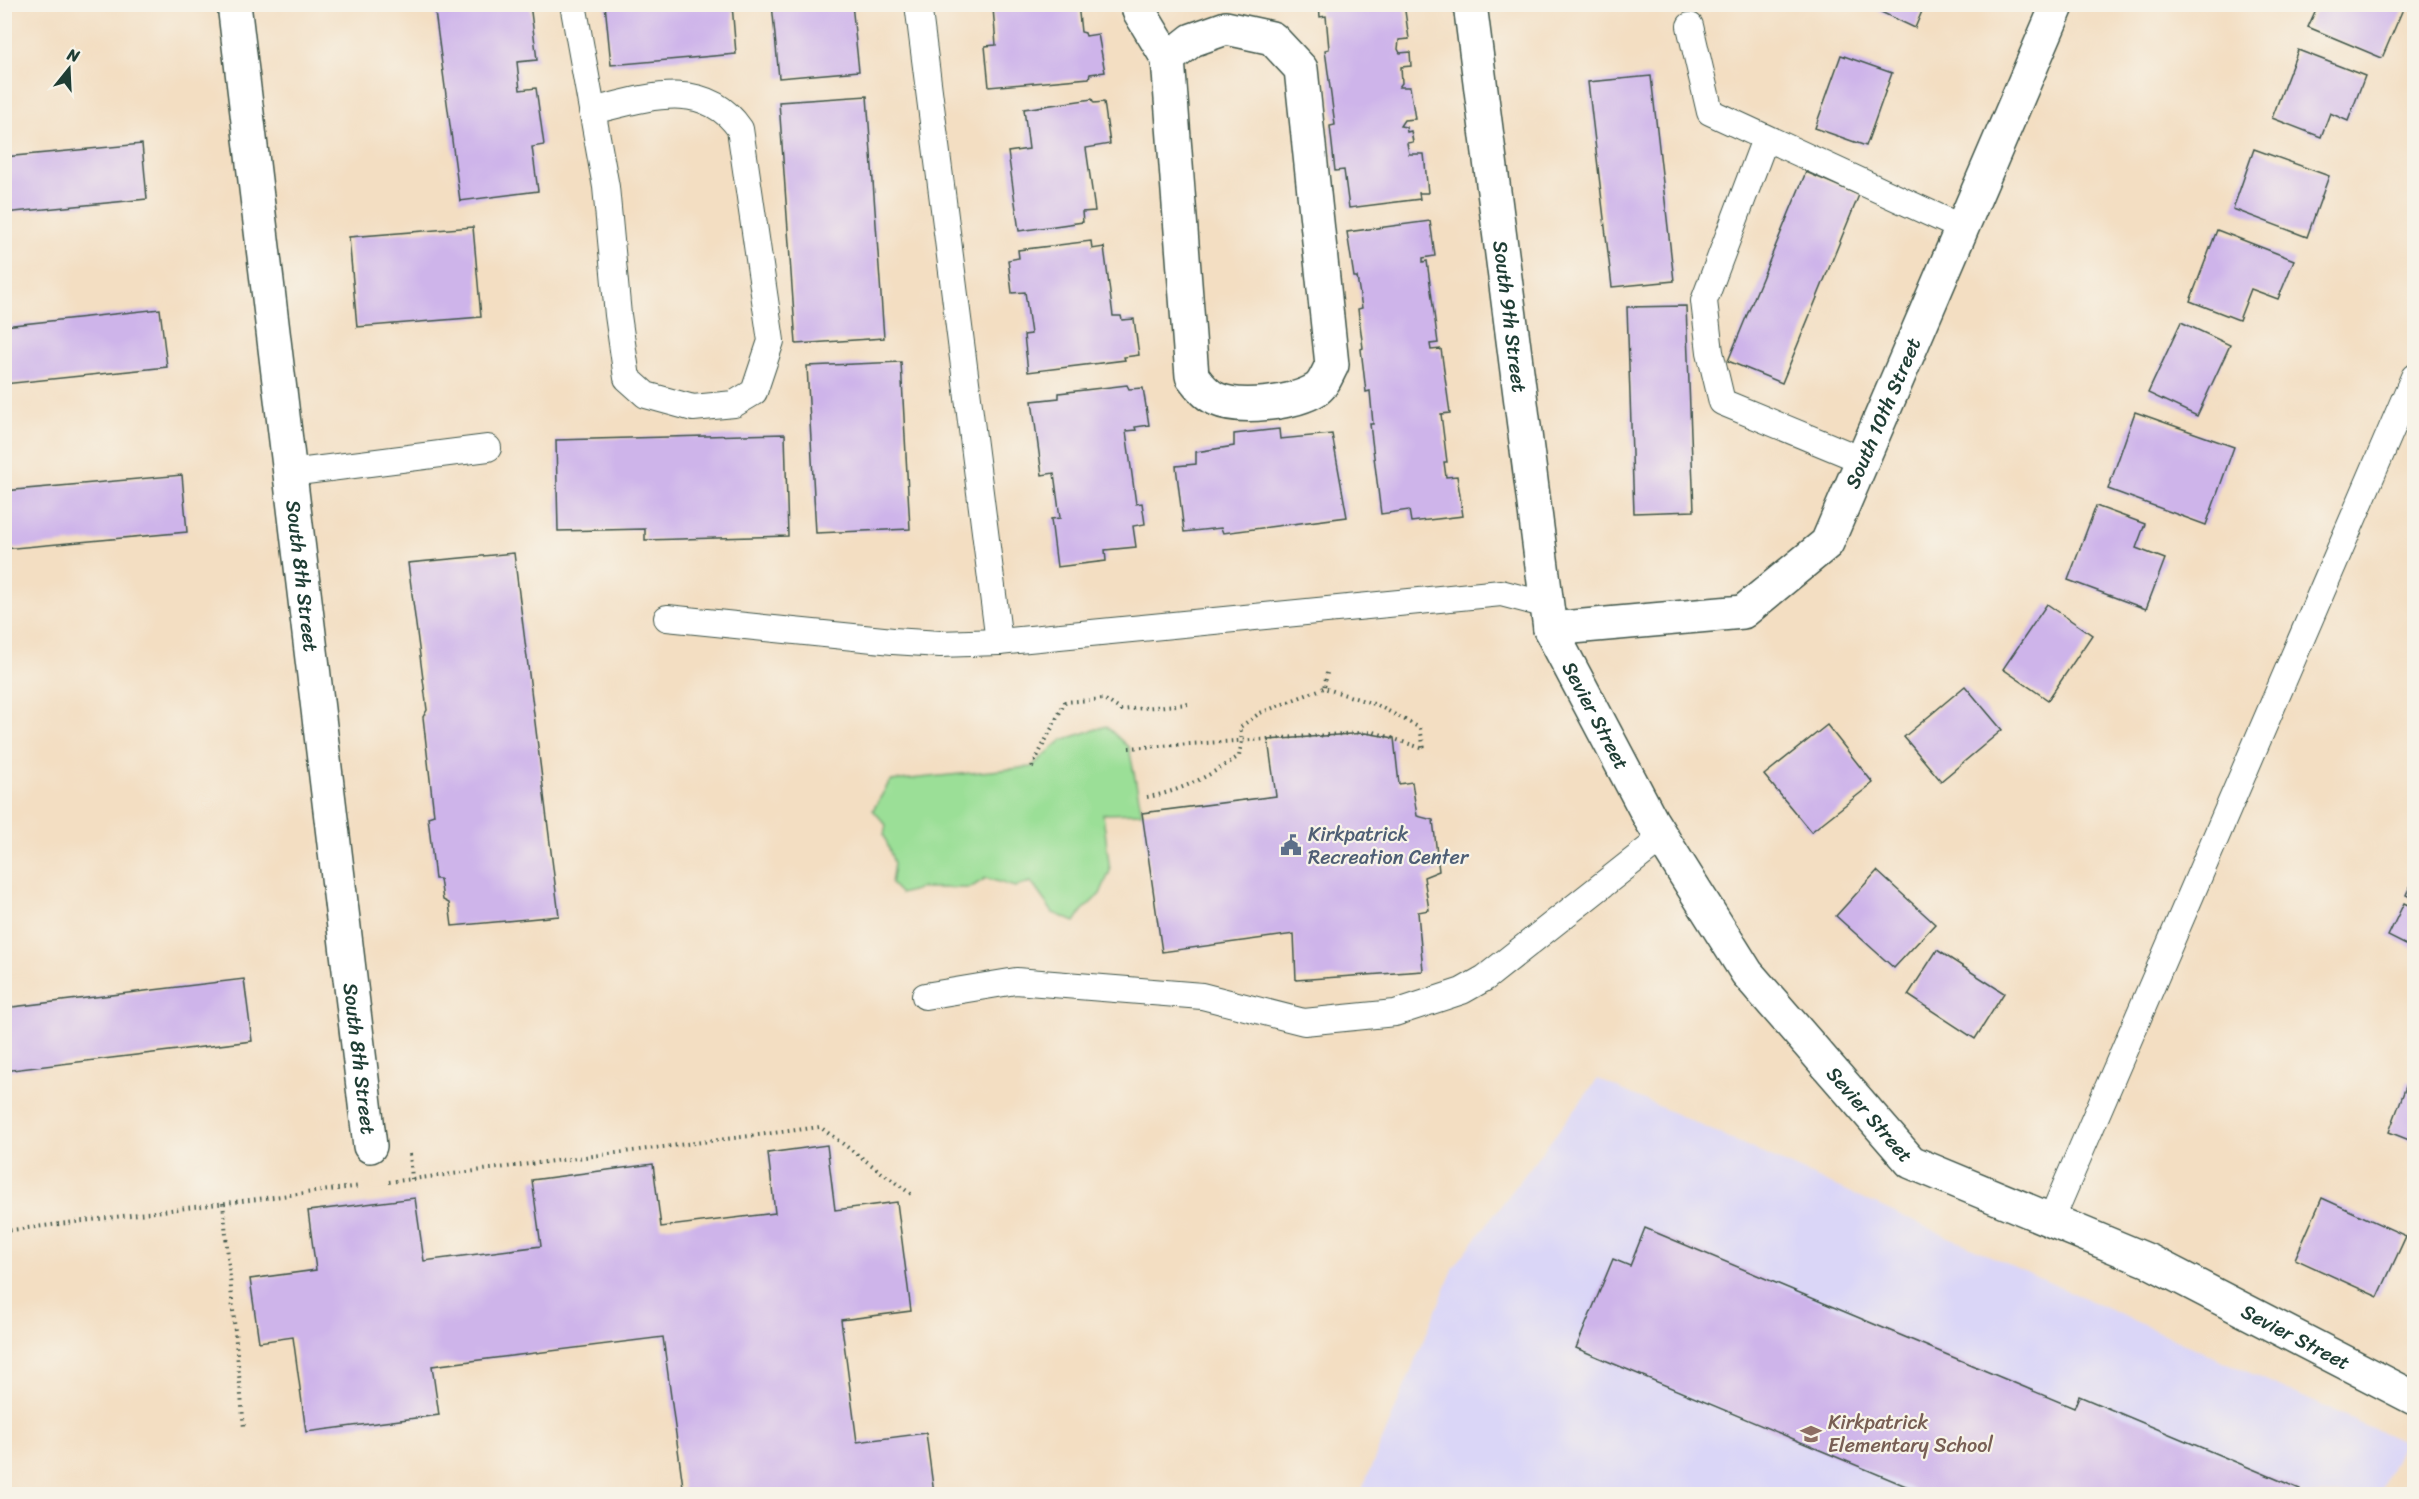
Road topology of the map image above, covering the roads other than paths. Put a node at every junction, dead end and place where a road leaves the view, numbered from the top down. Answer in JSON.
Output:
{"nodes":[{"id":1,"x":234,"y":4,"type":"edge"},
{"id":2,"x":573,"y":4,"type":"edge"},
{"id":3,"x":918,"y":4,"type":"edge"},
{"id":4,"x":1138,"y":4,"type":"edge"},
{"id":5,"x":1470,"y":4,"type":"edge"},
{"id":6,"x":2058,"y":4,"type":"edge"},
{"id":7,"x":1690,"y":26,"type":"dead end"},
{"id":8,"x":1168,"y":59,"type":"junction"},
{"id":9,"x":592,"y":111,"type":"junction"},
{"id":10,"x":1765,"y":139,"type":"junction"},
{"id":11,"x":1962,"y":228,"type":"junction"},
{"id":12,"x":2415,"y":377,"type":"edge"},
{"id":13,"x":488,"y":448,"type":"dead end"},
{"id":14,"x":1862,"y":460,"type":"junction"},
{"id":15,"x":290,"y":473,"type":"junction"},
{"id":16,"x":1548,"y":617,"type":"junction"},
{"id":17,"x":667,"y":618,"type":"dead end"},
{"id":18,"x":999,"y":642,"type":"junction"},
{"id":19,"x":1662,"y":838,"type":"junction"},
{"id":20,"x":926,"y":996,"type":"dead end"},
{"id":21,"x":370,"y":1146,"type":"dead end"},
{"id":22,"x":2051,"y":1220,"type":"junction"},
{"id":23,"x":2415,"y":1398,"type":"edge"}],
"edges":[{"from":1,"to":15,"type":"street","name":"South 8th Street"},
{"from":2,"to":9,"type":"lane"},
{"from":3,"to":18,"type":"lane"},
{"from":4,"to":8,"type":"street"},
{"from":5,"to":16,"type":"street","name":"South 9th Street"},
{"from":6,"to":11,"type":"street","name":"South 10th Street"},
{"from":7,"to":10,"type":"lane"},
{"from":8,"to":8,"type":"street"},
{"from":9,"to":9,"type":"lane"},
{"from":10,"to":11,"type":"lane"},
{"from":10,"to":14,"type":"lane"},
{"from":11,"to":14,"type":"street","name":"South 10th Street"},
{"from":12,"to":22,"type":"lane"},
{"from":13,"to":15,"type":"lane"},
{"from":14,"to":16,"type":"street","name":"South 10th Street"},
{"from":15,"to":21,"type":"street","name":"South 8th Street"},
{"from":16,"to":18,"type":"lane"},
{"from":16,"to":19,"type":"street","name":"Sevier Street"},
{"from":17,"to":18,"type":"lane"},
{"from":19,"to":20,"type":"lane"},
{"from":19,"to":22,"type":"street","name":"Sevier Street"},
{"from":22,"to":23,"type":"street","name":"Sevier Street"}]}
